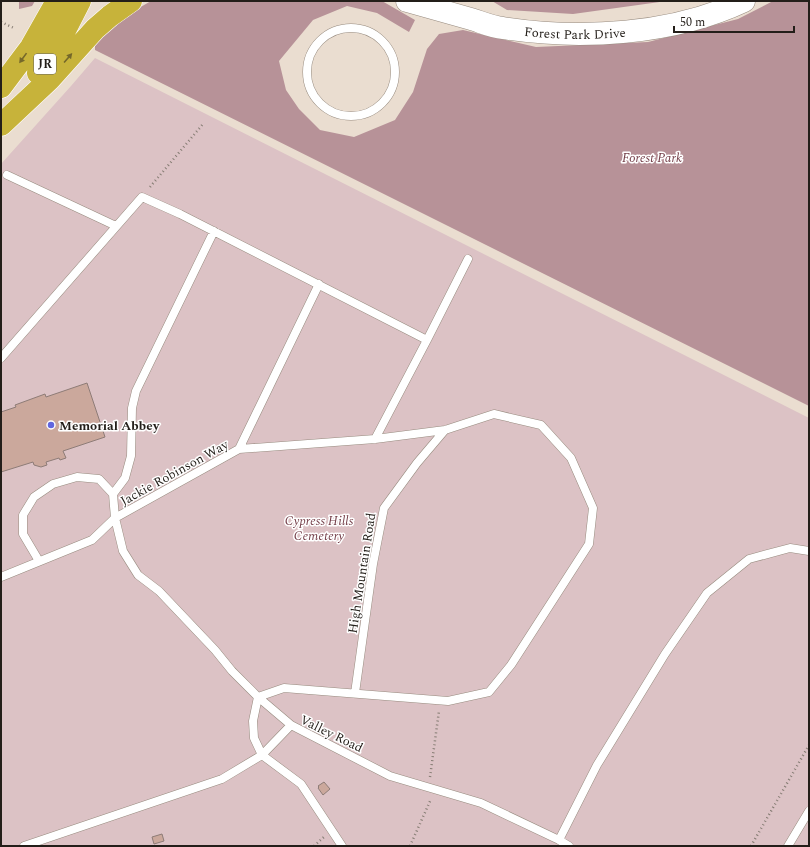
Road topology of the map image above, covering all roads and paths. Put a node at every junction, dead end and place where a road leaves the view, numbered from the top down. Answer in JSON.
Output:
{"nodes":[{"id":1,"x":57,"y":1,"type":"edge"},
{"id":2,"x":80,"y":1,"type":"edge"},
{"id":3,"x":131,"y":1,"type":"edge"},
{"id":4,"x":407,"y":1,"type":"edge"},
{"id":5,"x":744,"y":1,"type":"edge"},
{"id":6,"x":1,"y":22,"type":"edge"},
{"id":7,"x":14,"y":28,"type":"dead end"},
{"id":8,"x":318,"y":43,"type":"joint"},
{"id":9,"x":1,"y":87,"type":"edge"},
{"id":10,"x":1,"y":123,"type":"edge"},
{"id":11,"x":203,"y":124,"type":"dead end"},
{"id":12,"x":7,"y":175,"type":"dead end"},
{"id":13,"x":142,"y":197,"type":"junction"},
{"id":14,"x":116,"y":226,"type":"junction"},
{"id":15,"x":214,"y":231,"type":"junction"},
{"id":16,"x":468,"y":259,"type":"dead end"},
{"id":17,"x":319,"y":284,"type":"junction"},
{"id":18,"x":427,"y":340,"type":"junction"},
{"id":19,"x":1,"y":358,"type":"edge"},
{"id":20,"x":445,"y":430,"type":"junction"},
{"id":21,"x":375,"y":439,"type":"junction"},
{"id":22,"x":239,"y":449,"type":"junction"},
{"id":23,"x":113,"y":494,"type":"junction"},
{"id":24,"x":115,"y":518,"type":"junction"},
{"id":25,"x":809,"y":551,"type":"edge"},
{"id":26,"x":39,"y":561,"type":"junction"},
{"id":27,"x":1,"y":577,"type":"edge"},
{"id":28,"x":355,"y":693,"type":"junction"},
{"id":29,"x":258,"y":698,"type":"junction"},
{"id":30,"x":440,"y":700,"type":"junction"},
{"id":31,"x":292,"y":725,"type":"junction"},
{"id":32,"x":809,"y":745,"type":"edge"},
{"id":33,"x":262,"y":755,"type":"junction"},
{"id":34,"x":432,"y":789,"type":"junction"},
{"id":35,"x":809,"y":811,"type":"edge"},
{"id":36,"x":559,"y":840,"type":"junction"},
{"id":37,"x":24,"y":846,"type":"edge"},
{"id":38,"x":342,"y":846,"type":"edge"},
{"id":39,"x":410,"y":846,"type":"edge"},
{"id":40,"x":569,"y":846,"type":"edge"},
{"id":41,"x":751,"y":846,"type":"edge"},
{"id":42,"x":788,"y":846,"type":"edge"}],
"edges":[{"from":1,"to":9,"type":"highway","number":"JR","one_way":true},
{"from":2,"to":10,"type":"highway","number":"JR"},
{"from":10,"to":3,"type":"highway","one_way":true},
{"from":4,"to":5,"type":"street","name":"Forest Park Drive"},
{"from":6,"to":7,"type":"path"},
{"from":8,"to":8,"type":"lane"},
{"from":11,"to":13,"type":"path"},
{"from":12,"to":14,"type":"lane"},
{"from":13,"to":14,"type":"lane"},
{"from":13,"to":15,"type":"lane"},
{"from":14,"to":19,"type":"lane"},
{"from":15,"to":17,"type":"lane"},
{"from":15,"to":23,"type":"lane"},
{"from":16,"to":18,"type":"lane"},
{"from":17,"to":18,"type":"lane"},
{"from":17,"to":22,"type":"lane"},
{"from":18,"to":21,"type":"lane"},
{"from":20,"to":21,"type":"lane","name":"Jackie Robinson Way"},
{"from":20,"to":28,"type":"lane","name":"High Mountain Road"},
{"from":20,"to":30,"type":"lane","name":"Jackie Robinson Way"},
{"from":21,"to":22,"type":"lane","name":"Jackie Robinson Way"},
{"from":22,"to":24,"type":"lane","name":"Jackie Robinson Way"},
{"from":23,"to":24,"type":"lane"},
{"from":23,"to":26,"type":"lane"},
{"from":24,"to":26,"type":"lane","name":"Jackie Robinson Way"},
{"from":24,"to":29,"type":"lane"},
{"from":25,"to":36,"type":"lane"},
{"from":26,"to":27,"type":"lane","name":"Jackie Robinson Way"},
{"from":28,"to":29,"type":"lane","name":"Jackie Robinson Way"},
{"from":28,"to":30,"type":"lane","name":"Jackie Robinson Way"},
{"from":29,"to":31,"type":"lane"},
{"from":29,"to":33,"type":"lane"},
{"from":30,"to":34,"type":"path"},
{"from":31,"to":33,"type":"lane","name":"Valley Road"},
{"from":31,"to":34,"type":"lane","name":"Valley Road"},
{"from":32,"to":41,"type":"path"},
{"from":33,"to":37,"type":"lane","name":"Valley Road"},
{"from":33,"to":38,"type":"lane"},
{"from":34,"to":36,"type":"lane","name":"Valley Road"},
{"from":34,"to":39,"type":"path"},
{"from":35,"to":42,"type":"lane"},
{"from":36,"to":40,"type":"lane","name":"Valley Road"}]}
